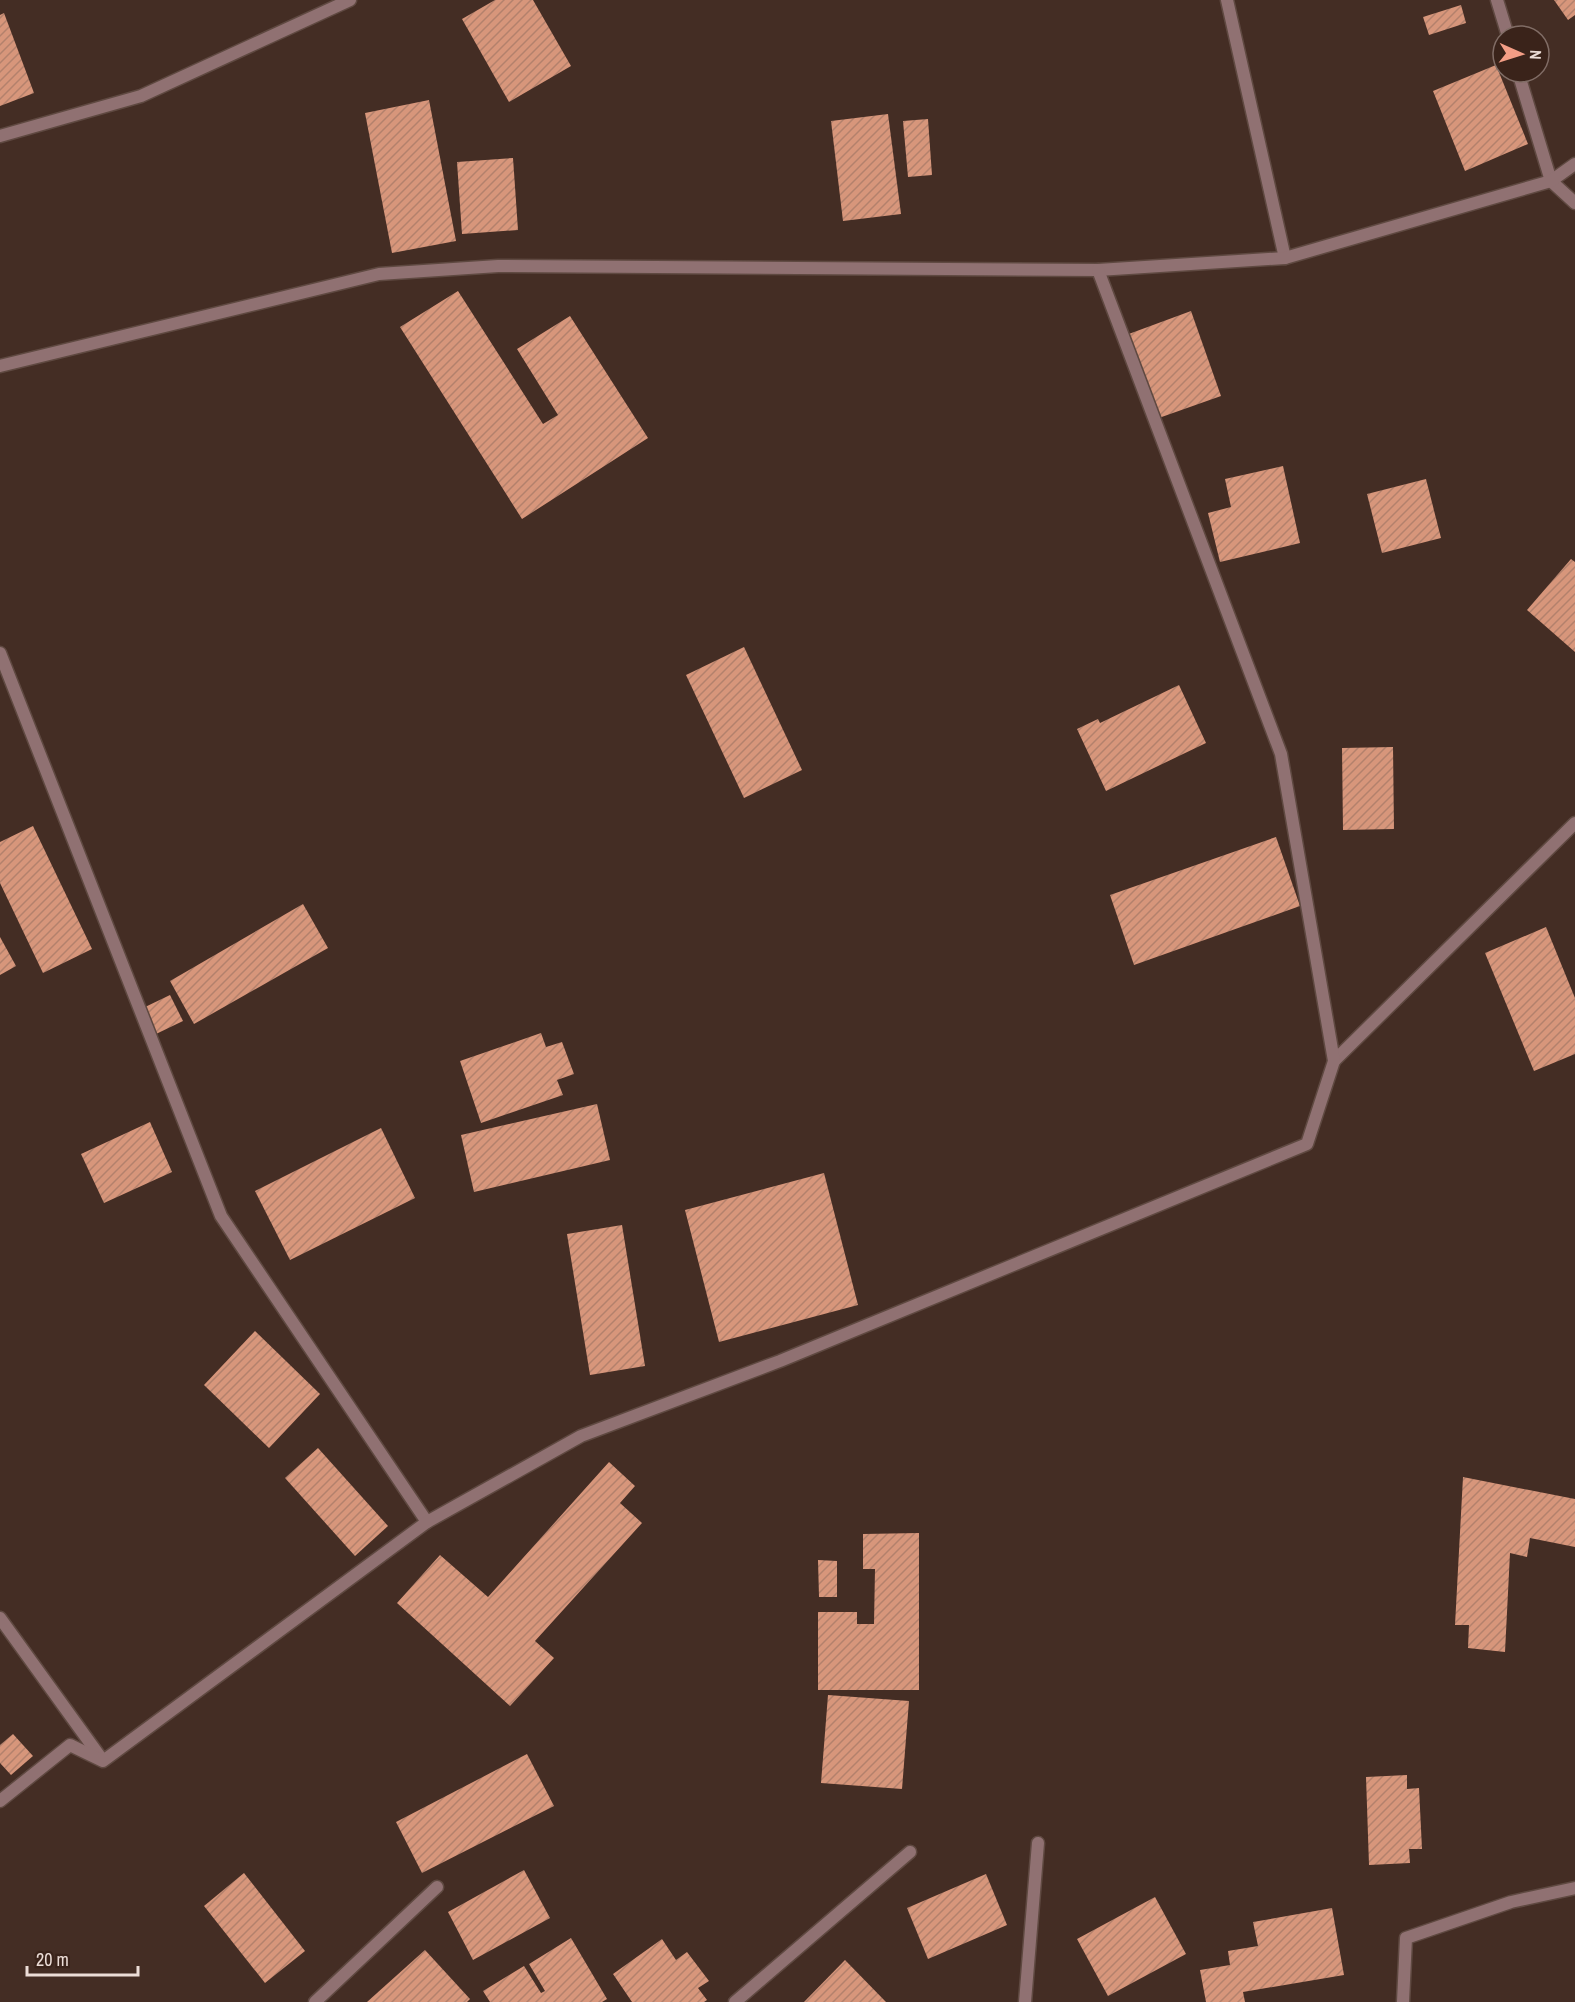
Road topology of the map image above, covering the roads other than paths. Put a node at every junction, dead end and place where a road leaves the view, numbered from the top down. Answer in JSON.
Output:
{"nodes":[{"id":1,"x":350,"y":0,"type":"edge"},
{"id":2,"x":1227,"y":0,"type":"edge"},
{"id":3,"x":1497,"y":0,"type":"edge"},
{"id":4,"x":1504,"y":24,"type":"edge"},
{"id":5,"x":1522,"y":84,"type":"edge"},
{"id":6,"x":0,"y":136,"type":"edge"},
{"id":7,"x":1575,"y":164,"type":"edge"},
{"id":8,"x":1551,"y":181,"type":"junction"},
{"id":9,"x":1575,"y":203,"type":"edge"},
{"id":10,"x":1285,"y":258,"type":"junction"},
{"id":11,"x":1098,"y":270,"type":"junction"},
{"id":12,"x":0,"y":366,"type":"edge"},
{"id":13,"x":0,"y":653,"type":"edge"},
{"id":14,"x":1575,"y":823,"type":"edge"},
{"id":15,"x":1334,"y":1061,"type":"junction"},
{"id":16,"x":427,"y":1522,"type":"junction"},
{"id":17,"x":0,"y":1618,"type":"edge"},
{"id":18,"x":103,"y":1761,"type":"junction"},
{"id":19,"x":0,"y":1801,"type":"edge"},
{"id":20,"x":1038,"y":1843,"type":"dead end"},
{"id":21,"x":910,"y":1851,"type":"dead end"},
{"id":22,"x":437,"y":1887,"type":"dead end"},
{"id":23,"x":1575,"y":1888,"type":"edge"},
{"id":24,"x":315,"y":2002,"type":"edge"},
{"id":25,"x":735,"y":2002,"type":"edge"},
{"id":26,"x":1025,"y":2002,"type":"edge"},
{"id":27,"x":1403,"y":2002,"type":"edge"}],
"edges":[{"from":1,"to":6,"type":"street"},
{"from":2,"to":10,"type":"street"},
{"from":3,"to":4,"type":"street"},
{"from":5,"to":8,"type":"street"},
{"from":7,"to":8,"type":"street"},
{"from":8,"to":9,"type":"street"},
{"from":8,"to":10,"type":"street"},
{"from":10,"to":11,"type":"street"},
{"from":11,"to":12,"type":"street"},
{"from":11,"to":15,"type":"street"},
{"from":13,"to":16,"type":"street"},
{"from":14,"to":15,"type":"street"},
{"from":15,"to":16,"type":"street"},
{"from":16,"to":18,"type":"street"},
{"from":17,"to":18,"type":"street"},
{"from":18,"to":19,"type":"street"},
{"from":20,"to":26,"type":"street"},
{"from":21,"to":25,"type":"street"},
{"from":22,"to":24,"type":"street"},
{"from":23,"to":27,"type":"street"}]}
